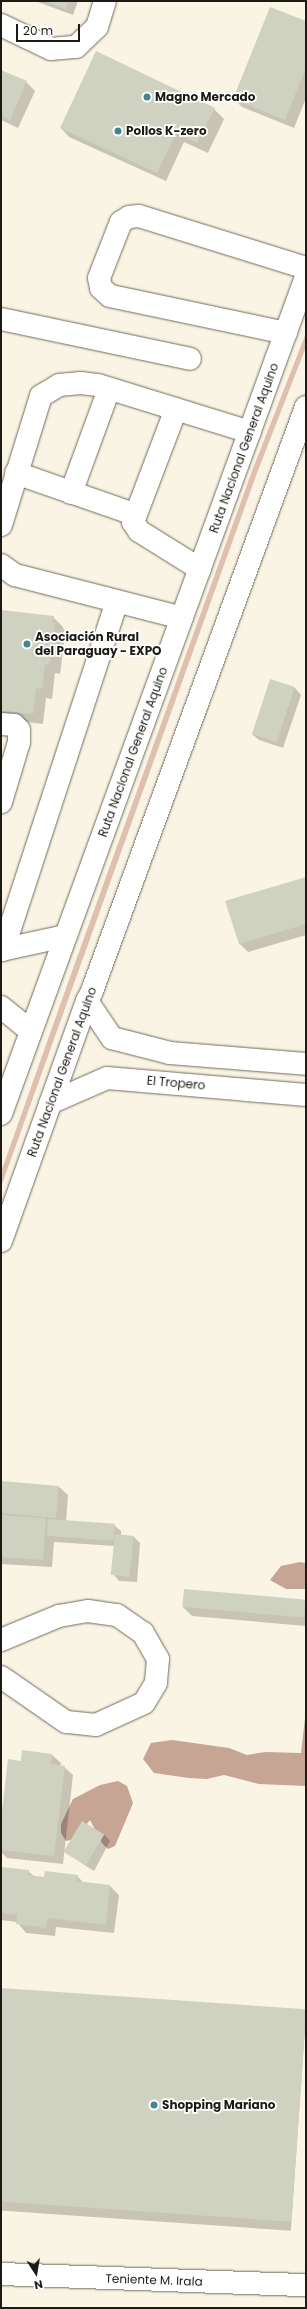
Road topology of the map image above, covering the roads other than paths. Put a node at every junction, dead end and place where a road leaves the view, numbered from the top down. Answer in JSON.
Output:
{"nodes":[{"id":1,"x":105,"y":1,"type":"edge"},
{"id":2,"x":1,"y":25,"type":"edge"},
{"id":3,"x":306,"y":268,"type":"edge"},
{"id":4,"x":306,"y":277,"type":"edge"},
{"id":5,"x":1,"y":319,"type":"edge"},
{"id":6,"x":286,"y":333,"type":"junction"},
{"id":7,"x":190,"y":359,"type":"dead end"},
{"id":8,"x":109,"y":389,"type":"junction"},
{"id":9,"x":306,"y":407,"type":"edge"},
{"id":10,"x":176,"y":410,"type":"junction"},
{"id":11,"x":250,"y":432,"type":"junction"},
{"id":12,"x":16,"y":473,"type":"junction"},
{"id":13,"x":71,"y":493,"type":"junction"},
{"id":14,"x":134,"y":514,"type":"junction"},
{"id":15,"x":1,"y":525,"type":"edge"},
{"id":16,"x":1,"y":565,"type":"edge"},
{"id":17,"x":200,"y":569,"type":"junction"},
{"id":18,"x":117,"y":601,"type":"junction"},
{"id":19,"x":182,"y":618,"type":"junction"},
{"id":20,"x":1,"y":724,"type":"edge"},
{"id":21,"x":1,"y":802,"type":"edge"},
{"id":22,"x":66,"y":936,"type":"junction"},
{"id":23,"x":2,"y":950,"type":"edge"},
{"id":24,"x":86,"y":1001,"type":"junction"},
{"id":25,"x":1,"y":1007,"type":"edge"},
{"id":26,"x":31,"y":1031,"type":"junction"},
{"id":27,"x":306,"y":1064,"type":"edge"},
{"id":28,"x":306,"y":1095,"type":"edge"},
{"id":29,"x":50,"y":1103,"type":"junction"},
{"id":30,"x":1,"y":1114,"type":"edge"},
{"id":31,"x":1,"y":1241,"type":"edge"},
{"id":32,"x":1,"y":1640,"type":"edge"},
{"id":33,"x":1,"y":1677,"type":"edge"},
{"id":34,"x":1,"y":2274,"type":"edge"},
{"id":35,"x":306,"y":2285,"type":"edge"}],
"edges":[{"from":1,"to":2,"type":"main road"},
{"from":3,"to":6,"type":"main road"},
{"from":4,"to":6,"type":"main road","name":"Ruta Nacional General Aquino"},
{"from":5,"to":7,"type":"main road"},
{"from":6,"to":11,"type":"main road","name":"Ruta Nacional General Aquino"},
{"from":8,"to":10,"type":"main road"},
{"from":8,"to":12,"type":"main road"},
{"from":8,"to":13,"type":"main road"},
{"from":9,"to":24,"type":"main road","name":"Ruta Nacional General Aquino"},
{"from":10,"to":11,"type":"main road"},
{"from":10,"to":14,"type":"main road"},
{"from":11,"to":17,"type":"main road","name":"Ruta Nacional General Aquino"},
{"from":12,"to":13,"type":"main road"},
{"from":12,"to":15,"type":"main road"},
{"from":13,"to":14,"type":"main road"},
{"from":14,"to":17,"type":"main road"},
{"from":16,"to":18,"type":"main road"},
{"from":17,"to":19,"type":"main road","name":"Ruta Nacional General Aquino"},
{"from":18,"to":19,"type":"main road"},
{"from":18,"to":23,"type":"main road"},
{"from":19,"to":22,"type":"main road","name":"Ruta Nacional General Aquino"},
{"from":20,"to":21,"type":"main road"},
{"from":22,"to":23,"type":"main road"},
{"from":22,"to":26,"type":"main road","name":"Ruta Nacional General Aquino"},
{"from":24,"to":27,"type":"main road"},
{"from":24,"to":29,"type":"main road","name":"Ruta Nacional General Aquino"},
{"from":25,"to":26,"type":"main road"},
{"from":26,"to":30,"type":"main road","name":"Ruta Nacional General Aquino"},
{"from":28,"to":29,"type":"main road","name":"El Tropero"},
{"from":29,"to":31,"type":"main road","name":"Ruta Nacional General Aquino"},
{"from":32,"to":33,"type":"main road"},
{"from":34,"to":35,"type":"main road","name":"Teniente M. Irala"}]}
